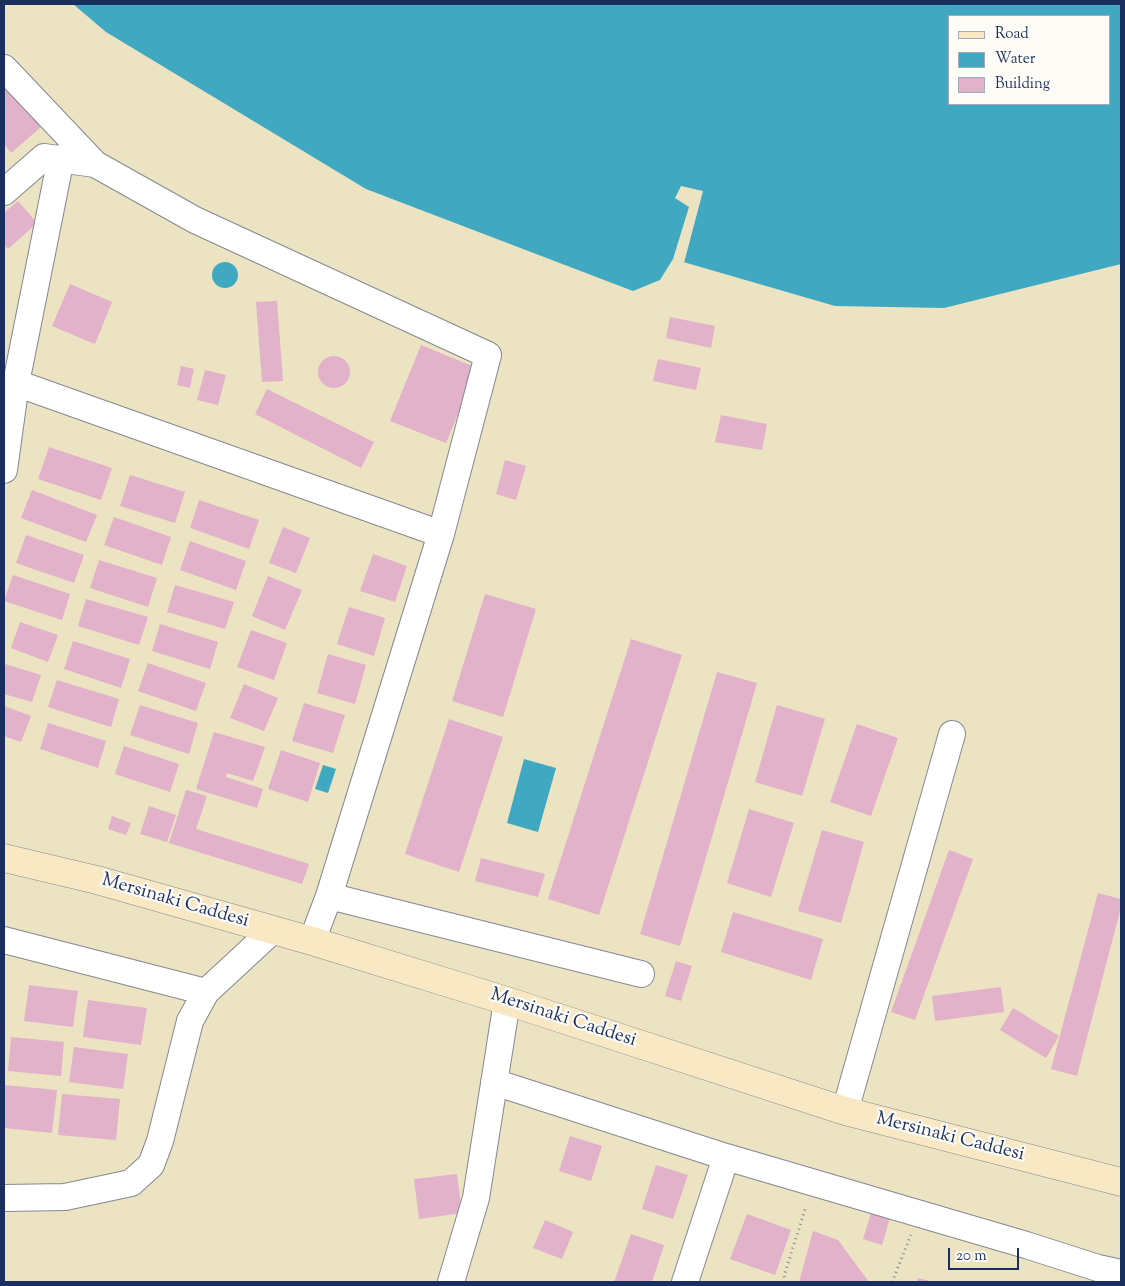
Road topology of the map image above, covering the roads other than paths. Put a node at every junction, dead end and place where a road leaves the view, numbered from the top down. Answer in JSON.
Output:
{"nodes":[{"id":1,"x":4,"y":68,"type":"edge"},
{"id":2,"x":61,"y":158,"type":"junction"},
{"id":3,"x":95,"y":164,"type":"junction"},
{"id":4,"x":4,"y":192,"type":"edge"},
{"id":5,"x":12,"y":356,"type":"edge"},
{"id":6,"x":16,"y":383,"type":"junction"},
{"id":7,"x":4,"y":470,"type":"edge"},
{"id":8,"x":440,"y":534,"type":"junction"},
{"id":9,"x":952,"y":734,"type":"dead end"},
{"id":10,"x":4,"y":858,"type":"edge"},
{"id":11,"x":329,"y":896,"type":"junction"},
{"id":12,"x":273,"y":930,"type":"junction"},
{"id":13,"x":4,"y":940,"type":"edge"},
{"id":14,"x":312,"y":941,"type":"junction"},
{"id":15,"x":641,"y":974,"type":"dead end"},
{"id":16,"x":206,"y":992,"type":"junction"},
{"id":17,"x":507,"y":1001,"type":"junction"},
{"id":18,"x":494,"y":1082,"type":"junction"},
{"id":19,"x":845,"y":1110,"type":"junction"},
{"id":20,"x":726,"y":1157,"type":"junction"},
{"id":21,"x":1121,"y":1182,"type":"edge"},
{"id":22,"x":4,"y":1198,"type":"edge"},
{"id":23,"x":1105,"y":1275,"type":"edge"},
{"id":24,"x":451,"y":1282,"type":"edge"},
{"id":25,"x":684,"y":1282,"type":"edge"}],
"edges":[{"from":1,"to":3,"type":"street"},
{"from":2,"to":3,"type":"street"},
{"from":2,"to":4,"type":"street"},
{"from":2,"to":5,"type":"street"},
{"from":3,"to":8,"type":"street"},
{"from":5,"to":6,"type":"street"},
{"from":6,"to":7,"type":"street"},
{"from":6,"to":8,"type":"street"},
{"from":8,"to":11,"type":"street"},
{"from":9,"to":19,"type":"street"},
{"from":10,"to":12,"type":"street","name":"Mersinaki Caddesi"},
{"from":11,"to":14,"type":"street"},
{"from":11,"to":15,"type":"street"},
{"from":12,"to":14,"type":"street","name":"Mersinaki Caddesi"},
{"from":12,"to":16,"type":"street"},
{"from":13,"to":16,"type":"street"},
{"from":14,"to":17,"type":"street","name":"Mersinaki Caddesi"},
{"from":16,"to":22,"type":"street"},
{"from":17,"to":18,"type":"street"},
{"from":17,"to":19,"type":"street","name":"Mersinaki Caddesi"},
{"from":18,"to":20,"type":"street"},
{"from":18,"to":24,"type":"street"},
{"from":19,"to":21,"type":"street","name":"Mersinaki Caddesi"},
{"from":20,"to":23,"type":"street"},
{"from":20,"to":25,"type":"street"}]}
